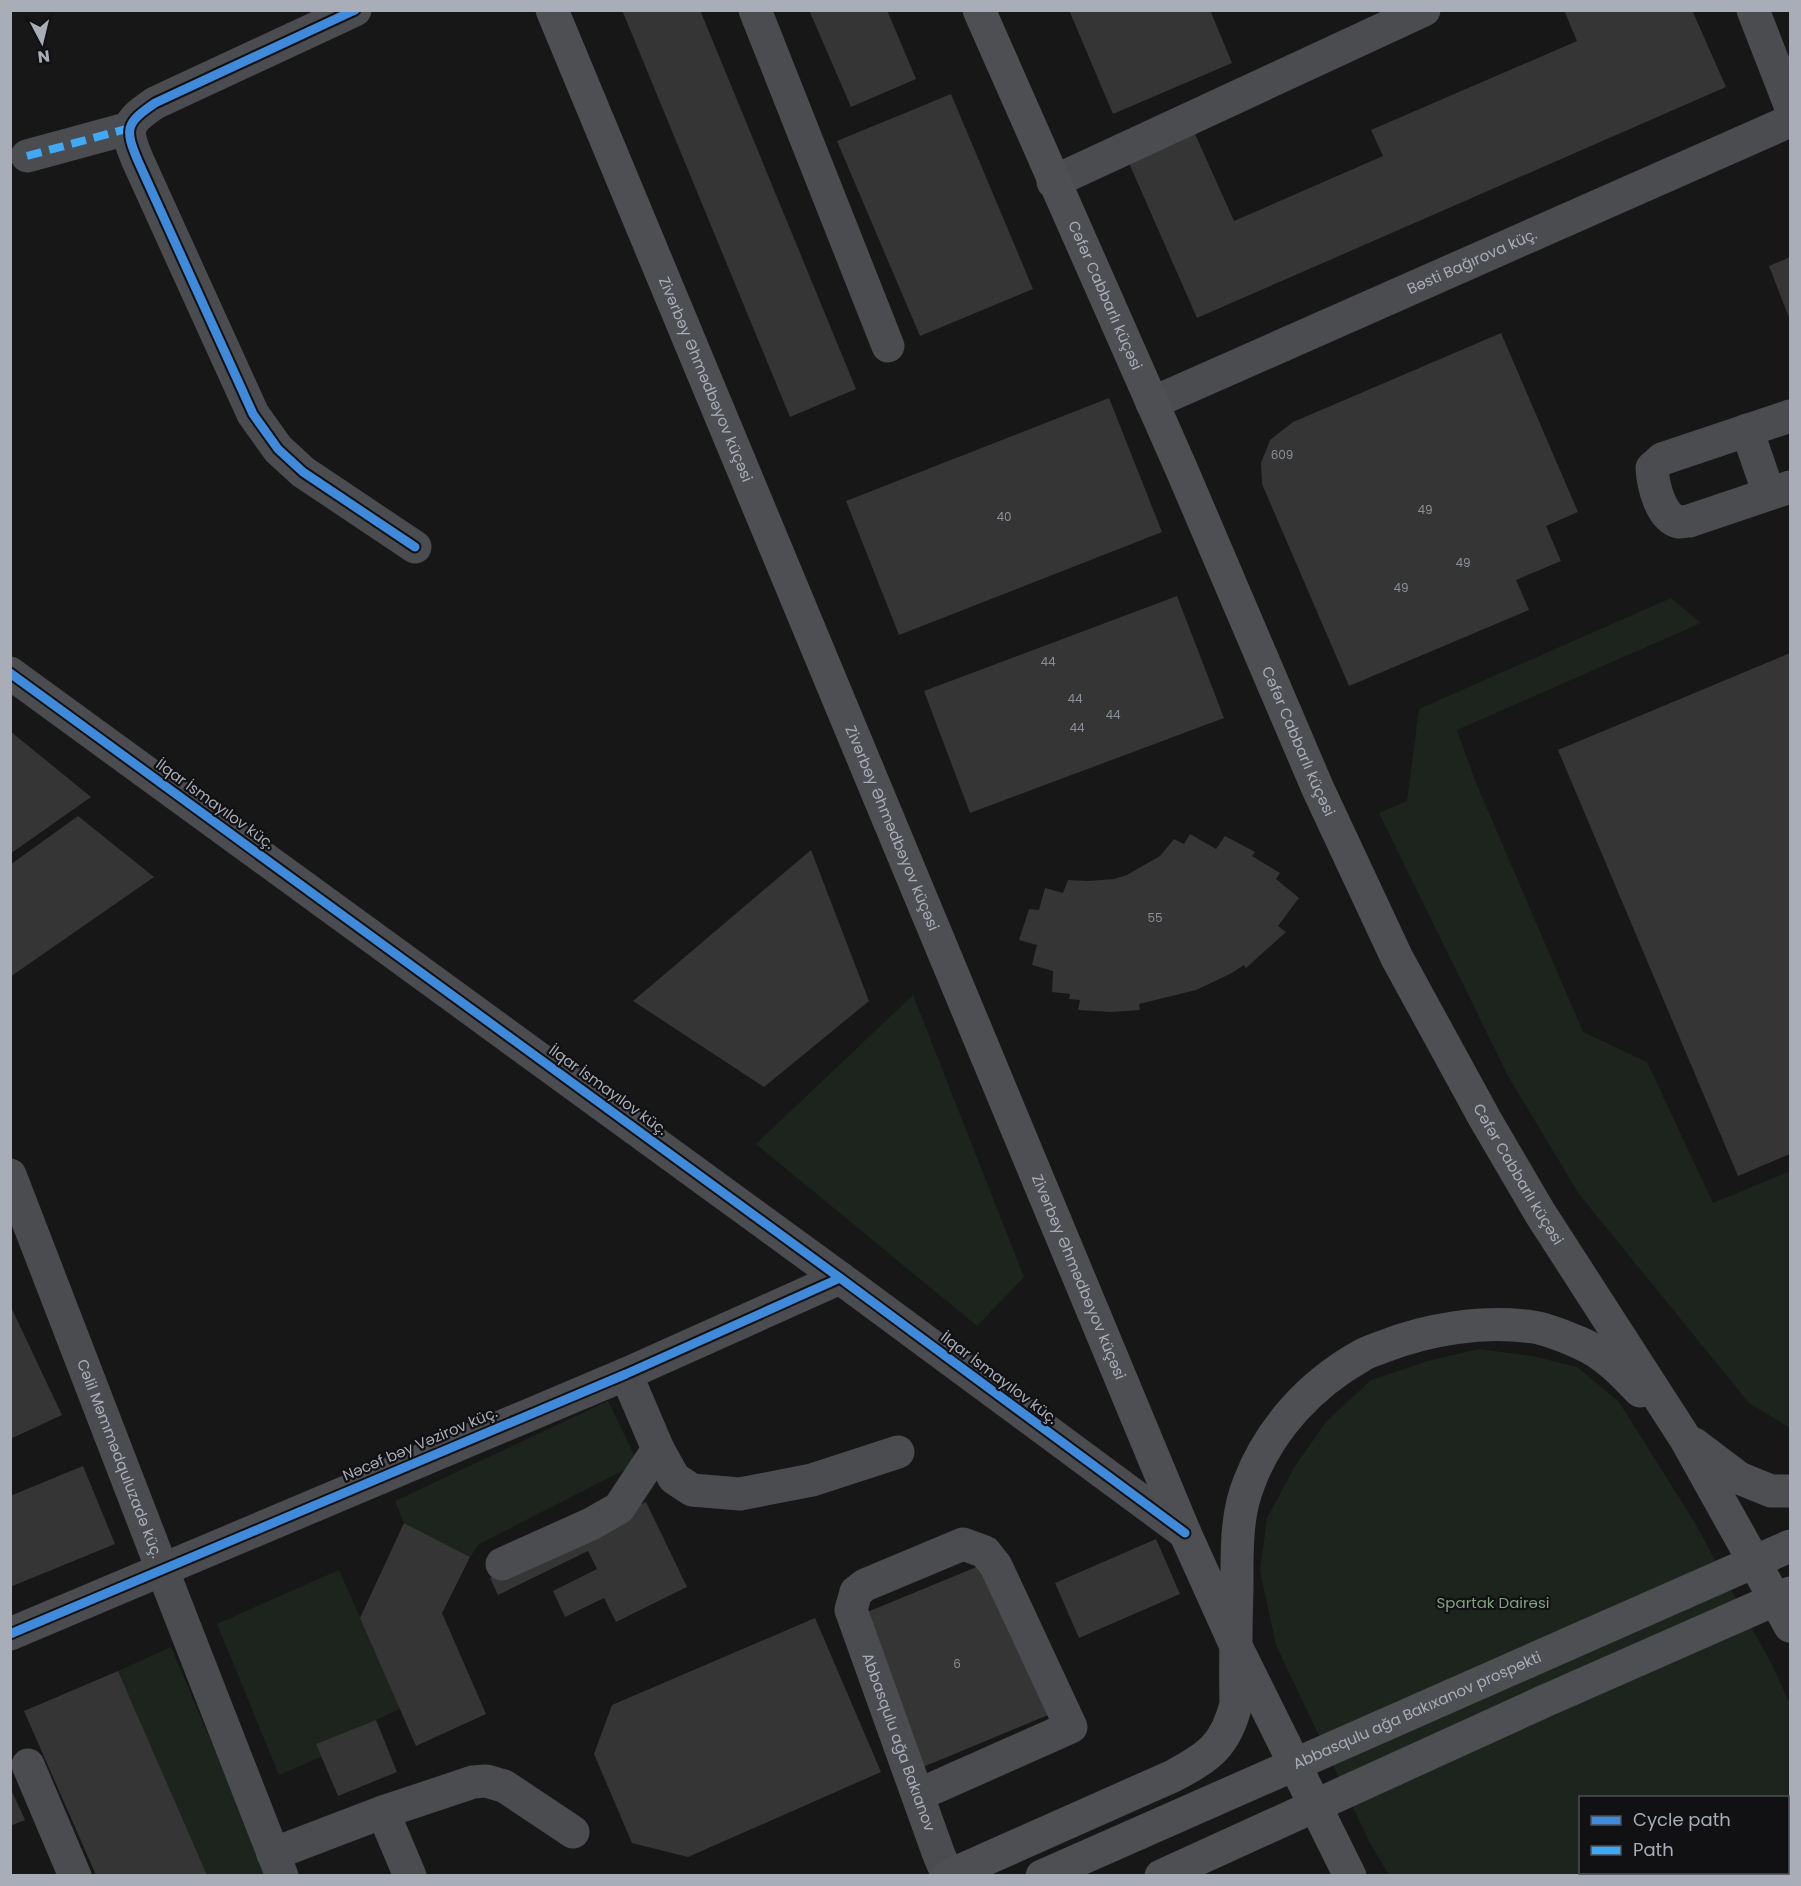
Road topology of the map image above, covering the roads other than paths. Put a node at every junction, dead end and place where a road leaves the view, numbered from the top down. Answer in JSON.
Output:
{"nodes":[{"id":1,"x":355,"y":10,"type":"edge"},
{"id":2,"x":552,"y":10,"type":"edge"},
{"id":3,"x":755,"y":10,"type":"edge"},
{"id":4,"x":979,"y":10,"type":"edge"},
{"id":5,"x":1424,"y":10,"type":"edge"},
{"id":6,"x":1753,"y":10,"type":"edge"},
{"id":7,"x":1791,"y":105,"type":"edge"},
{"id":8,"x":1791,"y":121,"type":"edge"},
{"id":9,"x":130,"y":128,"type":"junction"},
{"id":10,"x":27,"y":156,"type":"dead end"},
{"id":11,"x":1053,"y":182,"type":"junction"},
{"id":12,"x":888,"y":346,"type":"dead end"},
{"id":13,"x":1152,"y":403,"type":"junction"},
{"id":14,"x":1791,"y":416,"type":"edge"},
{"id":15,"x":1748,"y":430,"type":"junction"},
{"id":16,"x":1780,"y":490,"type":"edge"},
{"id":17,"x":415,"y":547,"type":"dead end"},
{"id":18,"x":10,"y":673,"type":"edge"},
{"id":19,"x":10,"y":1175,"type":"edge"},
{"id":20,"x":20,"y":1231,"type":"edge"},
{"id":21,"x":840,"y":1278,"type":"junction"},
{"id":22,"x":626,"y":1374,"type":"junction"},
{"id":23,"x":1685,"y":1438,"type":"junction"},
{"id":24,"x":658,"y":1449,"type":"junction"},
{"id":25,"x":898,"y":1452,"type":"dead end"},
{"id":26,"x":1791,"y":1491,"type":"edge"},
{"id":27,"x":1185,"y":1533,"type":"junction"},
{"id":28,"x":1791,"y":1546,"type":"edge"},
{"id":29,"x":502,"y":1564,"type":"dead end"},
{"id":30,"x":162,"y":1569,"type":"junction"},
{"id":31,"x":1791,"y":1593,"type":"edge"},
{"id":32,"x":1791,"y":1626,"type":"edge"},
{"id":33,"x":10,"y":1634,"type":"edge"},
{"id":34,"x":1235,"y":1644,"type":"junction"},
{"id":35,"x":28,"y":1765,"type":"dead end"},
{"id":36,"x":918,"y":1795,"type":"junction"},
{"id":37,"x":383,"y":1812,"type":"junction"},
{"id":38,"x":573,"y":1832,"type":"dead end"},
{"id":39,"x":278,"y":1865,"type":"edge"},
{"id":40,"x":75,"y":1875,"type":"edge"},
{"id":41,"x":410,"y":1875,"type":"edge"},
{"id":42,"x":948,"y":1875,"type":"edge"},
{"id":43,"x":1042,"y":1875,"type":"edge"},
{"id":44,"x":1161,"y":1875,"type":"edge"},
{"id":45,"x":1350,"y":1875,"type":"edge"}],
"edges":[{"from":1,"to":9,"type":"street"},
{"from":2,"to":27,"type":"main road","name":"Zivərbəy Əhmədbəyov küçəsi"},
{"from":3,"to":12,"type":"street"},
{"from":4,"to":11,"type":"main road","name":"Cəfər Cabbarlı küçəsi"},
{"from":5,"to":11,"type":"street"},
{"from":6,"to":7,"type":"street"},
{"from":8,"to":13,"type":"street","name":"Bəsti Bağırova küç."},
{"from":9,"to":10,"type":"street"},
{"from":9,"to":17,"type":"street"},
{"from":11,"to":13,"type":"main road","name":"Cəfər Cabbarlı küçəsi"},
{"from":13,"to":23,"type":"main road","name":"Cəfər Cabbarlı küçəsi"},
{"from":14,"to":15,"type":"street"},
{"from":15,"to":16,"type":"street"},
{"from":15,"to":16,"type":"street"},
{"from":18,"to":21,"type":"street","name":"İlqar İsmayılov küç."},
{"from":19,"to":20,"type":"street","name":"Cəlil Məmmədquluzadə küç."},
{"from":20,"to":30,"type":"street","name":"Cəlil Məmmədquluzadə küç."},
{"from":21,"to":22,"type":"street","name":"Nəcəf bəy Vəzirov küç."},
{"from":21,"to":27,"type":"street","name":"İlqar İsmayılov küç."},
{"from":22,"to":24,"type":"street"},
{"from":22,"to":30,"type":"street","name":"Nəcəf bəy Vəzirov küç."},
{"from":23,"to":26,"type":"main road"},
{"from":23,"to":32,"type":"main road"},
{"from":23,"to":34,"type":"main road"},
{"from":24,"to":25,"type":"street"},
{"from":24,"to":29,"type":"street"},
{"from":27,"to":34,"type":"main road","name":"Zivərbəy Əhmədbəyov küçəsi"},
{"from":28,"to":43,"type":"main road","name":"Abbasqulu ağa Bakıxanov prospekti","bridge":true},
{"from":30,"to":33,"type":"street","name":"Nəcəf bəy Vəzirov küç."},
{"from":30,"to":39,"type":"street","name":"Cəlil Məmmədquluzadə küç."},
{"from":31,"to":44,"type":"main road","bridge":true},
{"from":34,"to":42,"type":"main road"},
{"from":34,"to":45,"type":"main road","name":"Zivərbəy Əhmədbəyov küçəsi"},
{"from":35,"to":40,"type":"street"},
{"from":36,"to":36,"type":"street","name":"Abbasqulu ağa Bakıanov"},
{"from":36,"to":42,"type":"street","name":"Abbasqulu ağa Bakıanov"},
{"from":37,"to":38,"type":"street"},
{"from":37,"to":39,"type":"street"},
{"from":37,"to":41,"type":"street"}]}
